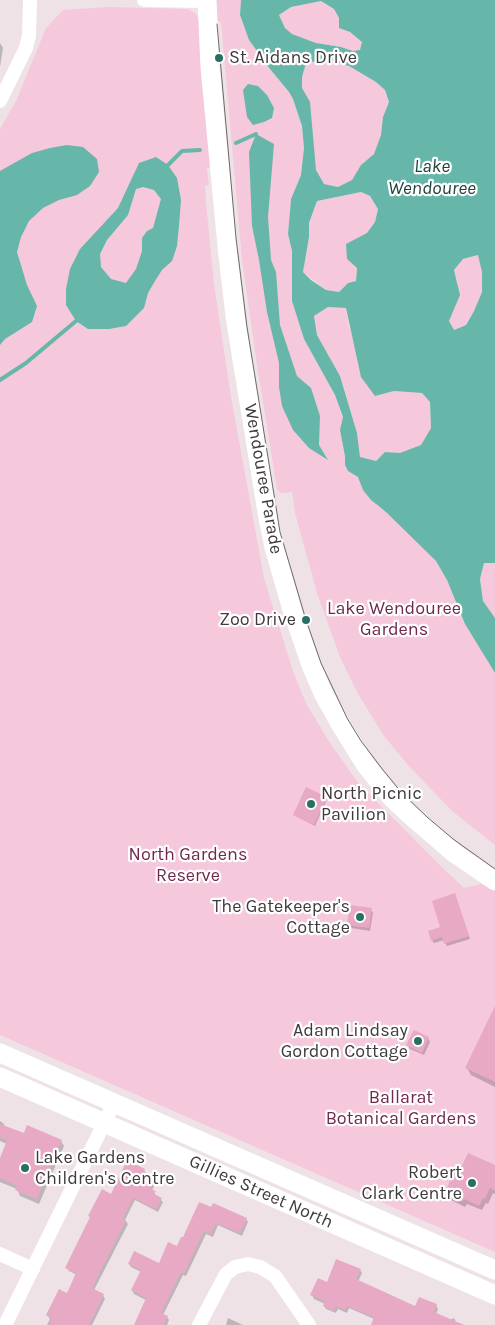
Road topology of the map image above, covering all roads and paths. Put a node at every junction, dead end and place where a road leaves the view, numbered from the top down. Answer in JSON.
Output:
{"nodes":[{"id":1,"x":30,"y":0,"type":"edge"},
{"id":2,"x":144,"y":0,"type":"edge"},
{"id":3,"x":207,"y":1,"type":"edge"},
{"id":4,"x":0,"y":101,"type":"edge"},
{"id":5,"x":495,"y":882,"type":"edge"},
{"id":6,"x":0,"y":1053,"type":"edge"},
{"id":7,"x":0,"y":1077,"type":"edge"},
{"id":8,"x":114,"y":1103,"type":"junction"},
{"id":9,"x":104,"y":1123,"type":"junction"},
{"id":10,"x":0,"y":1254,"type":"edge"},
{"id":11,"x":33,"y":1269,"type":"junction"},
{"id":12,"x":495,"y":1270,"type":"edge"},
{"id":13,"x":495,"y":1295,"type":"edge"},
{"id":14,"x":5,"y":1325,"type":"edge"},
{"id":15,"x":199,"y":1325,"type":"edge"},
{"id":16,"x":309,"y":1325,"type":"edge"}],
"edges":[{"from":1,"to":4,"type":"street"},
{"from":2,"to":3,"type":"street"},
{"from":3,"to":5,"type":"main road","name":"Wendouree Parade"},
{"from":6,"to":8,"type":"main road","name":"Gillies Street North"},
{"from":7,"to":9,"type":"main road","name":"Gillies Street North"},
{"from":8,"to":9,"type":"street"},
{"from":8,"to":12,"type":"main road","name":"Gillies Street North"},
{"from":9,"to":11,"type":"street"},
{"from":9,"to":13,"type":"main road","name":"Gillies Street North"},
{"from":10,"to":11,"type":"street"},
{"from":11,"to":14,"type":"street"},
{"from":15,"to":16,"type":"street"}]}
